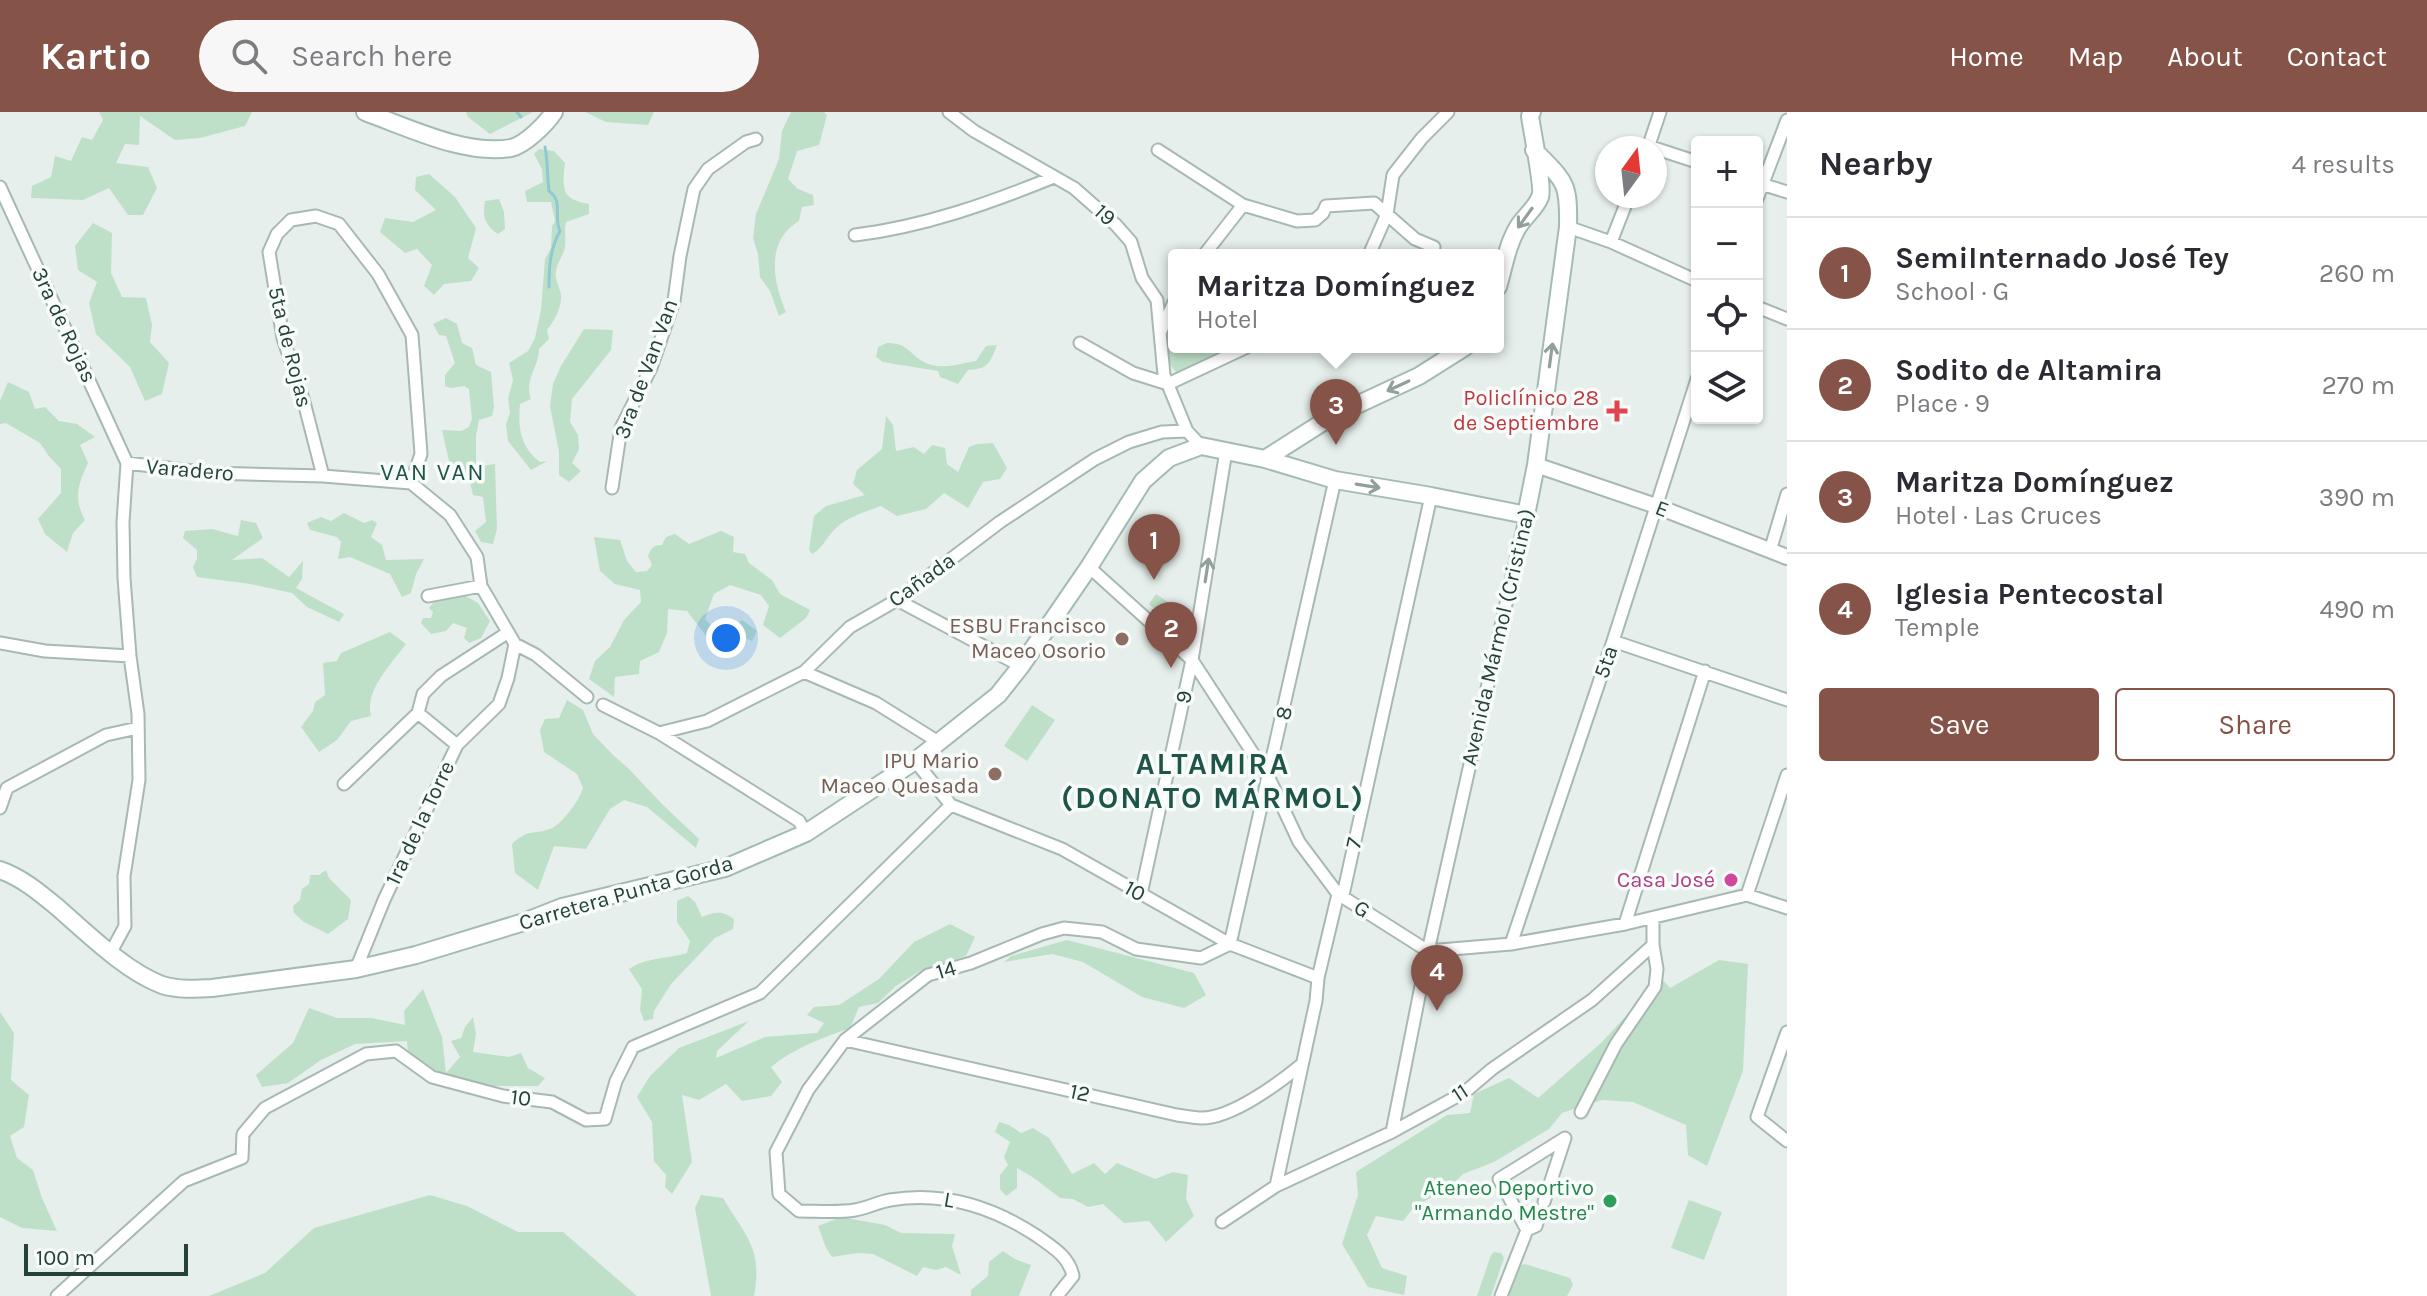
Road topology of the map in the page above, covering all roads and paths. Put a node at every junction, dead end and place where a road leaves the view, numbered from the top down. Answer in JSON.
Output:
{"nodes":[{"id":1,"x":365,"y":112,"type":"edge"},
{"id":2,"x":554,"y":112,"type":"edge"},
{"id":3,"x":949,"y":112,"type":"edge"},
{"id":4,"x":1660,"y":112,"type":"edge"},
{"id":5,"x":1529,"y":113,"type":"edge"},
{"id":6,"x":1442,"y":114,"type":"edge"},
{"id":7,"x":1787,"y":120,"type":"edge"},
{"id":8,"x":1652,"y":136,"type":"edge"},
{"id":9,"x":756,"y":139,"type":"dead end"},
{"id":10,"x":1158,"y":150,"type":"dead end"},
{"id":11,"x":1534,"y":150,"type":"junction"},
{"id":12,"x":1667,"y":153,"type":"edge"},
{"id":13,"x":1691,"y":160,"type":"edge"},
{"id":14,"x":1763,"y":175,"type":"edge"},
{"id":15,"x":1054,"y":177,"type":"junction"},
{"id":16,"x":1763,"y":185,"type":"edge"},
{"id":17,"x":0,"y":187,"type":"edge"},
{"id":18,"x":1787,"y":192,"type":"edge"},
{"id":19,"x":1243,"y":205,"type":"junction"},
{"id":20,"x":1624,"y":208,"type":"edge"},
{"id":21,"x":1387,"y":214,"type":"junction"},
{"id":22,"x":1568,"y":227,"type":"junction"},
{"id":23,"x":855,"y":235,"type":"dead end"},
{"id":24,"x":1611,"y":242,"type":"junction"},
{"id":25,"x":1434,"y":247,"type":"dead end"},
{"id":26,"x":1209,"y":249,"type":"edge"},
{"id":27,"x":1372,"y":249,"type":"edge"},
{"id":28,"x":1504,"y":265,"type":"edge"},
{"id":29,"x":1695,"y":280,"type":"edge"},
{"id":30,"x":1763,"y":309,"type":"edge"},
{"id":31,"x":1168,"y":316,"type":"edge"},
{"id":32,"x":1787,"y":319,"type":"edge"},
{"id":33,"x":1161,"y":332,"type":"junction"},
{"id":34,"x":1080,"y":343,"type":"dead end"},
{"id":35,"x":1234,"y":353,"type":"edge"},
{"id":36,"x":1455,"y":353,"type":"edge"},
{"id":37,"x":1168,"y":384,"type":"junction"},
{"id":38,"x":1691,"y":398,"type":"edge"},
{"id":39,"x":1187,"y":431,"type":"junction"},
{"id":40,"x":1201,"y":446,"type":"junction"},
{"id":41,"x":1226,"y":451,"type":"junction"},
{"id":42,"x":1265,"y":459,"type":"junction"},
{"id":43,"x":127,"y":463,"type":"junction"},
{"id":44,"x":1536,"y":465,"type":"junction"},
{"id":45,"x":323,"y":476,"type":"junction"},
{"id":46,"x":1335,"y":480,"type":"junction"},
{"id":47,"x":411,"y":483,"type":"junction"},
{"id":48,"x":612,"y":488,"type":"dead end"},
{"id":49,"x":1787,"y":494,"type":"edge"},
{"id":50,"x":1431,"y":496,"type":"junction"},
{"id":51,"x":1656,"y":506,"type":"junction"},
{"id":52,"x":1526,"y":515,"type":"junction"},
{"id":53,"x":1770,"y":551,"type":"junction"},
{"id":54,"x":1787,"y":557,"type":"edge"},
{"id":55,"x":1089,"y":567,"type":"junction"},
{"id":56,"x":481,"y":586,"type":"junction"},
{"id":57,"x":428,"y":596,"type":"dead end"},
{"id":58,"x":897,"y":600,"type":"junction"},
{"id":59,"x":507,"y":633,"type":"junction"},
{"id":60,"x":1613,"y":641,"type":"junction"},
{"id":61,"x":0,"y":643,"type":"edge"},
{"id":62,"x":515,"y":644,"type":"junction"},
{"id":63,"x":130,"y":656,"type":"junction"},
{"id":64,"x":1192,"y":660,"type":"junction"},
{"id":65,"x":1021,"y":666,"type":"junction"},
{"id":66,"x":1705,"y":671,"type":"junction"},
{"id":67,"x":804,"y":672,"type":"junction"},
{"id":68,"x":587,"y":697,"type":"dead end"},
{"id":69,"x":1787,"y":700,"type":"edge"},
{"id":70,"x":603,"y":705,"type":"dead end"},
{"id":71,"x":418,"y":713,"type":"junction"},
{"id":72,"x":138,"y":728,"type":"junction"},
{"id":73,"x":659,"y":733,"type":"junction"},
{"id":74,"x":940,"y":743,"type":"junction"},
{"id":75,"x":457,"y":745,"type":"junction"},
{"id":76,"x":915,"y":761,"type":"junction"},
{"id":77,"x":1787,"y":775,"type":"edge"},
{"id":78,"x":1269,"y":778,"type":"junction"},
{"id":79,"x":344,"y":784,"type":"dead end"},
{"id":80,"x":951,"y":805,"type":"junction"},
{"id":81,"x":0,"y":808,"type":"edge"},
{"id":82,"x":806,"y":833,"type":"junction"},
{"id":83,"x":0,"y":870,"type":"edge"},
{"id":84,"x":1141,"y":894,"type":"junction"},
{"id":85,"x":1338,"y":894,"type":"junction"},
{"id":86,"x":1747,"y":895,"type":"junction"},
{"id":87,"x":1787,"y":908,"type":"edge"},
{"id":88,"x":1653,"y":918,"type":"junction"},
{"id":89,"x":1625,"y":924,"type":"junction"},
{"id":90,"x":1230,"y":944,"type":"junction"},
{"id":91,"x":1511,"y":944,"type":"junction"},
{"id":92,"x":1653,"y":945,"type":"junction"},
{"id":93,"x":1428,"y":951,"type":"junction"},
{"id":94,"x":111,"y":952,"type":"junction"},
{"id":95,"x":356,"y":969,"type":"junction"},
{"id":96,"x":1318,"y":978,"type":"junction"},
{"id":97,"x":1787,"y":1032,"type":"edge"},
{"id":98,"x":845,"y":1040,"type":"junction"},
{"id":99,"x":1302,"y":1064,"type":"junction"},
{"id":100,"x":1581,"y":1112,"type":"dead end"},
{"id":101,"x":1392,"y":1132,"type":"junction"},
{"id":102,"x":1787,"y":1141,"type":"edge"},
{"id":103,"x":1276,"y":1186,"type":"junction"},
{"id":104,"x":779,"y":1194,"type":"joint"},
{"id":105,"x":1222,"y":1222,"type":"dead end"},
{"id":106,"x":1527,"y":1230,"type":"junction"},
{"id":107,"x":57,"y":1296,"type":"edge"},
{"id":108,"x":1057,"y":1296,"type":"edge"},
{"id":109,"x":1501,"y":1296,"type":"edge"}],
"edges":[{"from":1,"to":2,"type":"main road"},
{"from":3,"to":15,"type":"street","name":"19"},
{"from":4,"to":8,"type":"street"},
{"from":5,"to":11,"type":"main road"},
{"from":6,"to":21,"type":"street"},
{"from":7,"to":14,"type":"street"},
{"from":9,"to":48,"type":"street","name":"3ra de Van Van"},
{"from":10,"to":19,"type":"street"},
{"from":11,"to":22,"type":"main road","name":"Avenida Mármol (Cristina)"},
{"from":11,"to":28,"type":"main road","one_way":true},
{"from":12,"to":13,"type":"street"},
{"from":15,"to":23,"type":"street"},
{"from":15,"to":33,"type":"street","name":"19"},
{"from":16,"to":18,"type":"street"},
{"from":17,"to":43,"type":"street","name":"3ra de Rojas"},
{"from":19,"to":21,"type":"street"},
{"from":19,"to":26,"type":"street"},
{"from":20,"to":24,"type":"street"},
{"from":21,"to":25,"type":"street"},
{"from":21,"to":27,"type":"street"},
{"from":22,"to":24,"type":"street"},
{"from":44,"to":22,"type":"main road","name":"Avenida Mármol (Cristina)","one_way":true},
{"from":24,"to":29,"type":"street"},
{"from":30,"to":32,"type":"street"},
{"from":31,"to":33,"type":"street"},
{"from":33,"to":37,"type":"street","name":"19"},
{"from":34,"to":37,"type":"street"},
{"from":35,"to":37,"type":"street"},
{"from":36,"to":42,"type":"main road","one_way":true},
{"from":37,"to":39,"type":"street"},
{"from":38,"to":51,"type":"street","name":"5ta"},
{"from":39,"to":40,"type":"street"},
{"from":39,"to":58,"type":"street","name":"Cañada"},
{"from":40,"to":41,"type":"main road"},
{"from":40,"to":55,"type":"main road","name":"Carretera Punta Gorda"},
{"from":41,"to":42,"type":"main road"},
{"from":64,"to":41,"type":"street","name":"9","one_way":true},
{"from":42,"to":46,"type":"main road"},
{"from":43,"to":45,"type":"street","name":"Varadero"},
{"from":43,"to":63,"type":"street","name":"Varadero"},
{"from":44,"to":51,"type":"street","name":"E"},
{"from":44,"to":52,"type":"main road","name":"Avenida Mármol (Cristina)"},
{"from":45,"to":47,"type":"street","name":"Varadero"},
{"from":45,"to":47,"type":"street","name":"5ta de Rojas"},
{"from":46,"to":50,"type":"main road","one_way":true},
{"from":46,"to":78,"type":"street","name":"8"},
{"from":47,"to":56,"type":"street"},
{"from":49,"to":53,"type":"street"},
{"from":50,"to":52,"type":"main road"},
{"from":50,"to":85,"type":"street","name":"7"},
{"from":51,"to":53,"type":"street","name":"E"},
{"from":51,"to":60,"type":"street","name":"5ta"},
{"from":52,"to":93,"type":"street","name":"Avenida Mármol (Cristina)"},
{"from":53,"to":54,"type":"street","name":"E"},
{"from":55,"to":64,"type":"street","name":"G"},
{"from":55,"to":65,"type":"main road","name":"Carretera Punta Gorda"},
{"from":56,"to":57,"type":"street"},
{"from":56,"to":59,"type":"street"},
{"from":58,"to":65,"type":"street"},
{"from":58,"to":67,"type":"street","name":"Cañada"},
{"from":59,"to":62,"type":"street"},
{"from":59,"to":71,"type":"street"},
{"from":60,"to":66,"type":"street"},
{"from":60,"to":91,"type":"street","name":"5ta"},
{"from":61,"to":63,"type":"street"},
{"from":62,"to":68,"type":"street"},
{"from":62,"to":75,"type":"street","name":"1ra de la Torre"},
{"from":63,"to":72,"type":"street","name":"Varadero"},
{"from":64,"to":78,"type":"street","name":"G"},
{"from":64,"to":84,"type":"street","name":"9"},
{"from":65,"to":74,"type":"main road","name":"Carretera Punta Gorda"},
{"from":66,"to":69,"type":"street"},
{"from":66,"to":89,"type":"street"},
{"from":67,"to":73,"type":"street","name":"Cañada"},
{"from":67,"to":74,"type":"street"},
{"from":70,"to":73,"type":"street"},
{"from":71,"to":75,"type":"street"},
{"from":71,"to":79,"type":"street"},
{"from":72,"to":81,"type":"street"},
{"from":72,"to":94,"type":"street","name":"Varadero"},
{"from":73,"to":82,"type":"street"},
{"from":74,"to":76,"type":"main road","name":"Carretera Punta Gorda"},
{"from":75,"to":95,"type":"street","name":"1ra de la Torre"},
{"from":76,"to":80,"type":"street","name":"10"},
{"from":76,"to":82,"type":"main road","name":"Carretera Punta Gorda"},
{"from":77,"to":86,"type":"street"},
{"from":78,"to":85,"type":"street","name":"G"},
{"from":78,"to":90,"type":"street","name":"8"},
{"from":80,"to":84,"type":"street","name":"10"},
{"from":80,"to":107,"type":"street","name":"10"},
{"from":82,"to":95,"type":"main road","name":"Carretera Punta Gorda"},
{"from":83,"to":94,"type":"main road","name":"Carretera Punta Gorda"},
{"from":84,"to":90,"type":"street","name":"10"},
{"from":85,"to":93,"type":"street","name":"G"},
{"from":85,"to":96,"type":"street","name":"7"},
{"from":86,"to":87,"type":"street"},
{"from":86,"to":88,"type":"street"},
{"from":88,"to":89,"type":"street"},
{"from":88,"to":92,"type":"street"},
{"from":89,"to":91,"type":"street"},
{"from":90,"to":96,"type":"street","name":"10"},
{"from":90,"to":98,"type":"street","name":"14"},
{"from":91,"to":93,"type":"street"},
{"from":92,"to":100,"type":"street"},
{"from":92,"to":101,"type":"street","name":"11"},
{"from":93,"to":101,"type":"street","name":"Avenida Mármol (Cristina)"},
{"from":94,"to":95,"type":"main road","name":"Carretera Punta Gorda"},
{"from":96,"to":99,"type":"street","name":"7"},
{"from":97,"to":102,"type":"street"},
{"from":98,"to":99,"type":"street","name":"12"},
{"from":98,"to":104,"type":"street","name":"14"},
{"from":99,"to":103,"type":"street","name":"7"},
{"from":101,"to":103,"type":"street","name":"11"},
{"from":103,"to":105,"type":"street","name":"11"},
{"from":104,"to":108,"type":"street","name":"L"},
{"from":106,"to":106,"type":"street"},
{"from":106,"to":109,"type":"street"}]}
